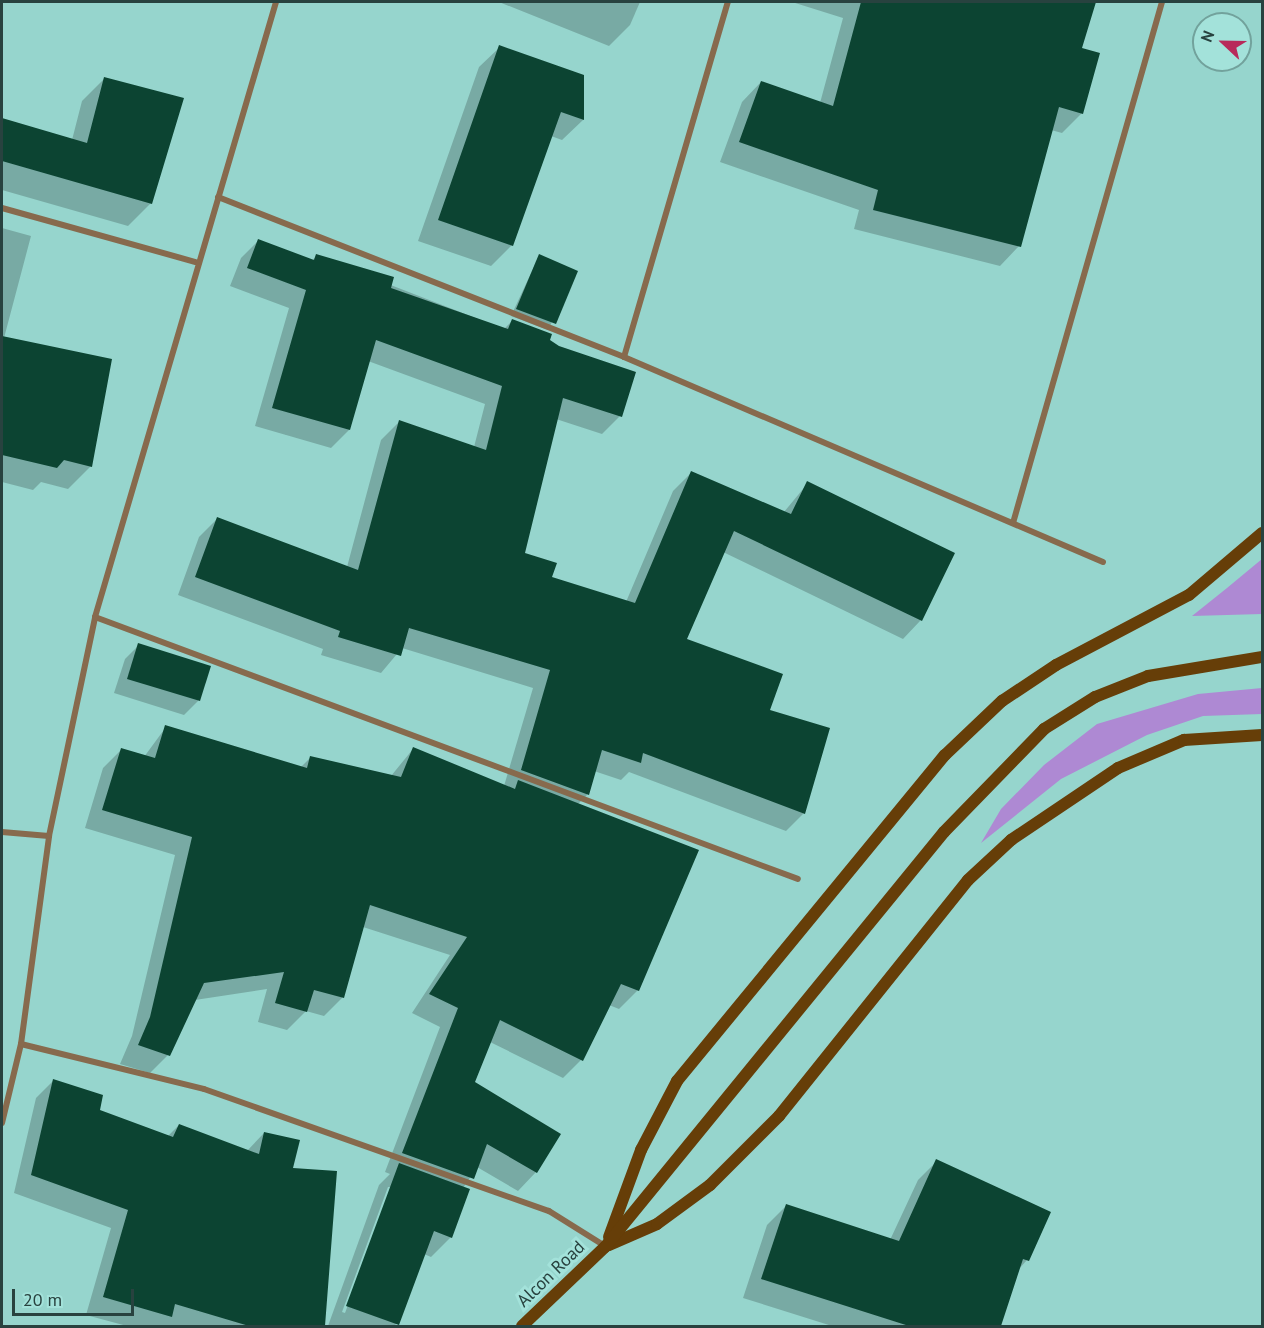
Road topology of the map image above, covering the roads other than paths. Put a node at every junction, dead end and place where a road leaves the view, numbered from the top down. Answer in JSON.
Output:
{"nodes":[{"id":1,"x":276,"y":2,"type":"edge"},
{"id":2,"x":728,"y":2,"type":"edge"},
{"id":3,"x":1162,"y":2,"type":"edge"},
{"id":4,"x":218,"y":197,"type":"junction"},
{"id":5,"x":2,"y":208,"type":"edge"},
{"id":6,"x":196,"y":262,"type":"junction"},
{"id":7,"x":624,"y":357,"type":"junction"},
{"id":8,"x":1013,"y":523,"type":"junction"},
{"id":9,"x":1263,"y":533,"type":"edge"},
{"id":10,"x":1103,"y":562,"type":"dead end"},
{"id":11,"x":95,"y":617,"type":"junction"},
{"id":12,"x":1263,"y":657,"type":"edge"},
{"id":13,"x":1263,"y":735,"type":"edge"},
{"id":14,"x":2,"y":832,"type":"edge"},
{"id":15,"x":49,"y":836,"type":"junction"},
{"id":16,"x":798,"y":879,"type":"dead end"},
{"id":17,"x":21,"y":1044,"type":"junction"},
{"id":18,"x":2,"y":1123,"type":"edge"},
{"id":19,"x":605,"y":1246,"type":"junction"},
{"id":20,"x":522,"y":1326,"type":"edge"}],
"edges":[{"from":1,"to":4,"type":"street"},
{"from":2,"to":7,"type":"street"},
{"from":3,"to":8,"type":"street"},
{"from":4,"to":6,"type":"street"},
{"from":4,"to":7,"type":"street"},
{"from":5,"to":6,"type":"street"},
{"from":6,"to":11,"type":"street"},
{"from":7,"to":8,"type":"street"},
{"from":8,"to":10,"type":"street"},
{"from":9,"to":19,"type":"main road"},
{"from":11,"to":15,"type":"street"},
{"from":11,"to":16,"type":"street"},
{"from":12,"to":19,"type":"main road"},
{"from":13,"to":19,"type":"main road"},
{"from":14,"to":15,"type":"street"},
{"from":15,"to":17,"type":"street"},
{"from":17,"to":18,"type":"street"},
{"from":17,"to":19,"type":"street"},
{"from":19,"to":20,"type":"main road","name":"Alcon Road"}]}
